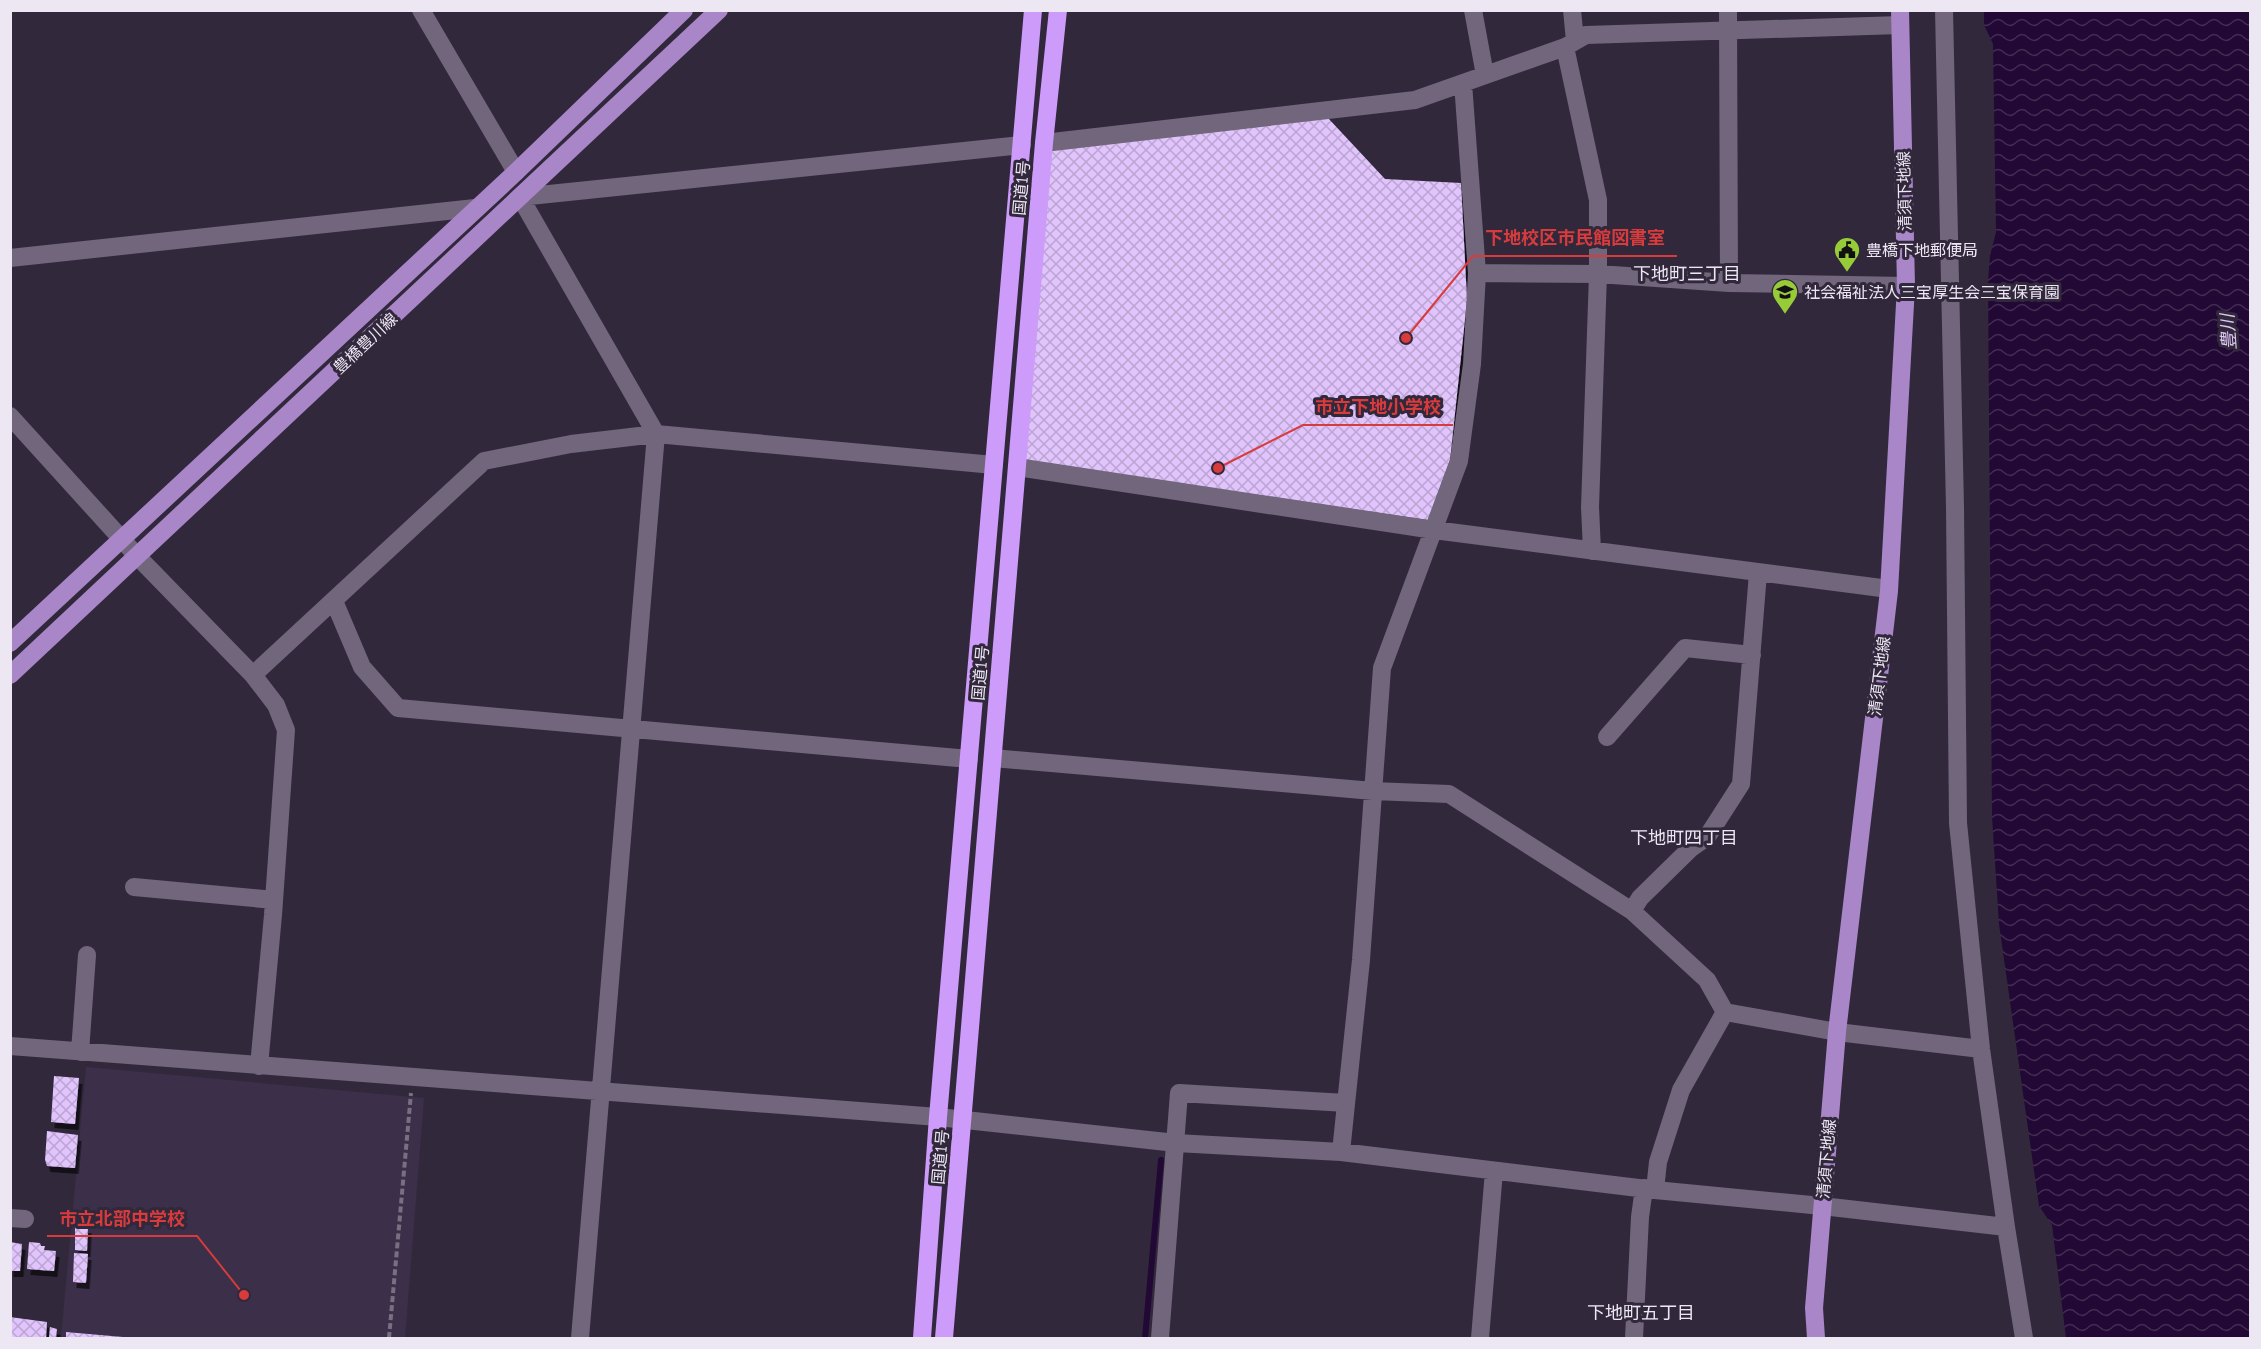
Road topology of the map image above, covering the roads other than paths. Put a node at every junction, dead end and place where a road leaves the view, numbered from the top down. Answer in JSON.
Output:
{"nodes":[{"id":1,"x":422,"y":10,"type":"edge"},
{"id":2,"x":684,"y":10,"type":"edge"},
{"id":3,"x":719,"y":10,"type":"edge"},
{"id":4,"x":1032,"y":10,"type":"edge"},
{"id":5,"x":1058,"y":10,"type":"edge"},
{"id":6,"x":1473,"y":10,"type":"edge"},
{"id":7,"x":1572,"y":10,"type":"edge"},
{"id":8,"x":1728,"y":10,"type":"edge"},
{"id":9,"x":1944,"y":10,"type":"edge"},
{"id":10,"x":1900,"y":18,"type":"edge"},
{"id":11,"x":1728,"y":30,"type":"junction"},
{"id":12,"x":1570,"y":44,"type":"junction"},
{"id":13,"x":1485,"y":75,"type":"junction"},
{"id":14,"x":1463,"y":83,"type":"junction"},
{"id":15,"x":1044,"y":143,"type":"junction"},
{"id":16,"x":1022,"y":145,"type":"junction"},
{"id":17,"x":516,"y":172,"type":"junction"},
{"id":18,"x":520,"y":197,"type":"junction"},
{"id":19,"x":475,"y":208,"type":"junction"},
{"id":20,"x":10,"y":258,"type":"edge"},
{"id":21,"x":1477,"y":273,"type":"junction"},
{"id":22,"x":1598,"y":274,"type":"junction"},
{"id":23,"x":1729,"y":282,"type":"junction"},
{"id":24,"x":1906,"y":286,"type":"junction"},
{"id":25,"x":10,"y":416,"type":"edge"},
{"id":26,"x":656,"y":434,"type":"junction"},
{"id":27,"x":994,"y":465,"type":"junction"},
{"id":28,"x":1017,"y":467,"type":"junction"},
{"id":29,"x":1434,"y":530,"type":"junction"},
{"id":30,"x":121,"y":539,"type":"junction"},
{"id":31,"x":1592,"y":551,"type":"junction"},
{"id":32,"x":137,"y":556,"type":"junction"},
{"id":33,"x":1758,"y":573,"type":"junction"},
{"id":34,"x":1889,"y":589,"type":"junction"},
{"id":35,"x":334,"y":601,"type":"junction"},
{"id":36,"x":10,"y":643,"type":"edge"},
{"id":37,"x":1752,"y":655,"type":"junction"},
{"id":38,"x":10,"y":675,"type":"edge"},
{"id":39,"x":253,"y":675,"type":"junction"},
{"id":40,"x":631,"y":729,"type":"junction"},
{"id":41,"x":1608,"y":737,"type":"dead end"},
{"id":42,"x":993,"y":758,"type":"junction"},
{"id":43,"x":969,"y":759,"type":"junction"},
{"id":44,"x":1373,"y":791,"type":"junction"},
{"id":45,"x":134,"y":886,"type":"dead end"},
{"id":46,"x":274,"y":900,"type":"junction"},
{"id":47,"x":1632,"y":911,"type":"junction"},
{"id":48,"x":87,"y":956,"type":"dead end"},
{"id":49,"x":1725,"y":1012,"type":"junction"},
{"id":50,"x":1838,"y":1032,"type":"junction"},
{"id":51,"x":10,"y":1046,"type":"edge"},
{"id":52,"x":1981,"y":1049,"type":"junction"},
{"id":53,"x":80,"y":1052,"type":"junction"},
{"id":54,"x":259,"y":1066,"type":"junction"},
{"id":55,"x":601,"y":1091,"type":"junction"},
{"id":56,"x":1346,"y":1103,"type":"junction"},
{"id":57,"x":938,"y":1117,"type":"junction"},
{"id":58,"x":963,"y":1120,"type":"junction"},
{"id":59,"x":1176,"y":1143,"type":"junction"},
{"id":60,"x":1341,"y":1152,"type":"junction"},
{"id":61,"x":1494,"y":1171,"type":"junction"},
{"id":62,"x":1649,"y":1189,"type":"junction"},
{"id":63,"x":1822,"y":1206,"type":"junction"},
{"id":64,"x":2006,"y":1227,"type":"junction"},
{"id":65,"x":580,"y":1338,"type":"edge"},
{"id":66,"x":922,"y":1338,"type":"edge"},
{"id":67,"x":944,"y":1338,"type":"edge"},
{"id":68,"x":1160,"y":1338,"type":"edge"},
{"id":69,"x":1480,"y":1338,"type":"edge"},
{"id":70,"x":1634,"y":1338,"type":"edge"},
{"id":71,"x":1816,"y":1338,"type":"edge"},
{"id":72,"x":2024,"y":1338,"type":"edge"}],
"edges":[{"from":1,"to":17,"type":"street"},
{"from":2,"to":17,"type":"main road","name":"豊橋豊川線"},
{"from":3,"to":18,"type":"main road","name":"豊橋豊川線"},
{"from":4,"to":16,"type":"highway","name":"国道1号"},
{"from":5,"to":15,"type":"highway","name":"国道1号"},
{"from":6,"to":13,"type":"street"},
{"from":7,"to":12,"type":"street"},
{"from":8,"to":11,"type":"street"},
{"from":9,"to":52,"type":"street"},
{"from":10,"to":11,"type":"street"},
{"from":10,"to":24,"type":"main road","name":"清須下地線"},
{"from":11,"to":12,"type":"street"},
{"from":11,"to":23,"type":"street"},
{"from":12,"to":13,"type":"street"},
{"from":12,"to":22,"type":"street"},
{"from":13,"to":14,"type":"street"},
{"from":14,"to":15,"type":"street"},
{"from":14,"to":21,"type":"street"},
{"from":15,"to":28,"type":"highway","name":"国道1号"},
{"from":16,"to":18,"type":"street"},
{"from":16,"to":27,"type":"highway","name":"国道1号"},
{"from":17,"to":19,"type":"main road","name":"豊橋豊川線"},
{"from":18,"to":26,"type":"street"},
{"from":18,"to":32,"type":"main road","name":"豊橋豊川線"},
{"from":19,"to":20,"type":"street"},
{"from":19,"to":30,"type":"main road","name":"豊橋豊川線"},
{"from":21,"to":22,"type":"street"},
{"from":21,"to":29,"type":"street"},
{"from":22,"to":23,"type":"street"},
{"from":22,"to":31,"type":"street"},
{"from":23,"to":24,"type":"street"},
{"from":24,"to":34,"type":"main road","name":"清須下地線"},
{"from":25,"to":30,"type":"street"},
{"from":26,"to":27,"type":"street"},
{"from":26,"to":35,"type":"street"},
{"from":26,"to":40,"type":"street"},
{"from":27,"to":43,"type":"highway","name":"国道1号"},
{"from":28,"to":29,"type":"street"},
{"from":28,"to":42,"type":"highway","name":"国道1号"},
{"from":29,"to":31,"type":"street"},
{"from":29,"to":44,"type":"street"},
{"from":30,"to":32,"type":"street"},
{"from":30,"to":36,"type":"main road","name":"豊橋豊川線"},
{"from":31,"to":33,"type":"street"},
{"from":32,"to":38,"type":"main road","name":"豊橋豊川線"},
{"from":32,"to":39,"type":"street"},
{"from":33,"to":34,"type":"street"},
{"from":33,"to":37,"type":"street"},
{"from":34,"to":50,"type":"main road","name":"清須下地線"},
{"from":35,"to":39,"type":"street"},
{"from":35,"to":40,"type":"street"},
{"from":37,"to":41,"type":"street"},
{"from":37,"to":47,"type":"street"},
{"from":39,"to":46,"type":"street"},
{"from":40,"to":43,"type":"street"},
{"from":40,"to":55,"type":"street"},
{"from":42,"to":44,"type":"street"},
{"from":42,"to":58,"type":"highway","name":"国道1号"},
{"from":43,"to":57,"type":"highway","name":"国道1号"},
{"from":44,"to":47,"type":"street"},
{"from":44,"to":56,"type":"street"},
{"from":45,"to":46,"type":"street"},
{"from":46,"to":54,"type":"street"},
{"from":47,"to":49,"type":"street"},
{"from":48,"to":53,"type":"street"},
{"from":49,"to":50,"type":"street"},
{"from":49,"to":62,"type":"street"},
{"from":50,"to":52,"type":"street"},
{"from":50,"to":63,"type":"main road","name":"清須下地線"},
{"from":51,"to":53,"type":"street"},
{"from":52,"to":64,"type":"street"},
{"from":53,"to":54,"type":"street"},
{"from":54,"to":55,"type":"street"},
{"from":55,"to":57,"type":"street"},
{"from":55,"to":65,"type":"street"},
{"from":56,"to":59,"type":"street"},
{"from":56,"to":60,"type":"street"},
{"from":57,"to":58,"type":"street"},
{"from":57,"to":66,"type":"highway","name":"国道1号"},
{"from":58,"to":59,"type":"street"},
{"from":58,"to":67,"type":"highway","name":"国道1号"},
{"from":59,"to":60,"type":"street"},
{"from":59,"to":68,"type":"street"},
{"from":60,"to":61,"type":"street"},
{"from":61,"to":62,"type":"street"},
{"from":61,"to":69,"type":"street"},
{"from":62,"to":63,"type":"street"},
{"from":62,"to":70,"type":"street"},
{"from":63,"to":64,"type":"street"},
{"from":63,"to":71,"type":"main road","name":"清須下地線"},
{"from":64,"to":72,"type":"street"}]}
